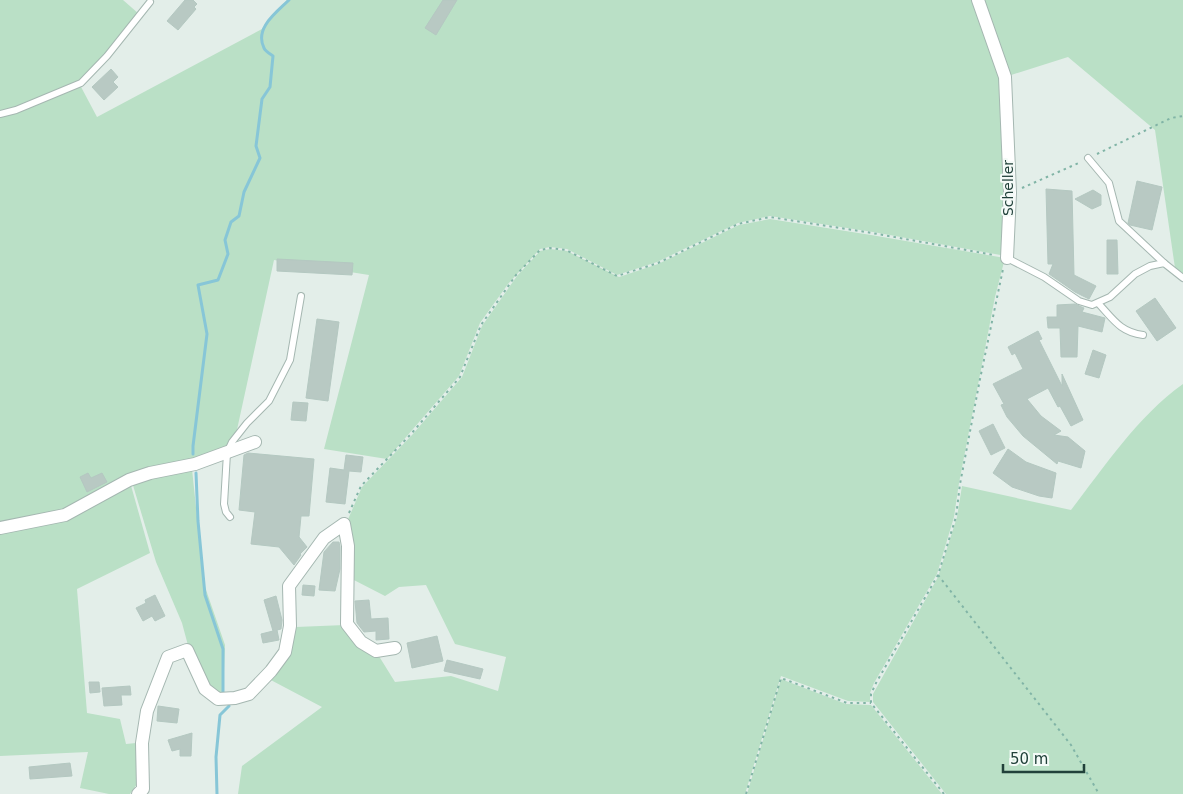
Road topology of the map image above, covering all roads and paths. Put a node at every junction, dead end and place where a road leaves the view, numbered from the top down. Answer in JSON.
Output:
{"nodes":[{"id":1,"x":978,"y":0,"type":"edge"},
{"id":2,"x":150,"y":2,"type":"dead end"},
{"id":3,"x":0,"y":114,"type":"edge"},
{"id":4,"x":1088,"y":158,"type":"dead end"},
{"id":5,"x":1007,"y":258,"type":"junction"},
{"id":6,"x":1164,"y":263,"type":"junction"},
{"id":7,"x":1183,"y":278,"type":"edge"},
{"id":8,"x":301,"y":296,"type":"dead end"},
{"id":9,"x":1098,"y":303,"type":"junction"},
{"id":10,"x":1143,"y":335,"type":"dead end"},
{"id":11,"x":255,"y":442,"type":"dead end"},
{"id":12,"x":227,"y":453,"type":"junction"},
{"id":13,"x":230,"y":517,"type":"dead end"},
{"id":14,"x":344,"y":524,"type":"junction"},
{"id":15,"x":0,"y":528,"type":"edge"},
{"id":16,"x":938,"y":575,"type":"junction"},
{"id":17,"x":395,"y":648,"type":"dead end"},
{"id":18,"x":871,"y":703,"type":"junction"},
{"id":19,"x":138,"y":794,"type":"edge"},
{"id":20,"x":746,"y":794,"type":"edge"},
{"id":21,"x":944,"y":794,"type":"edge"},
{"id":22,"x":1099,"y":794,"type":"edge"}],
"edges":[{"from":1,"to":5,"type":"street","name":"Scheller"},
{"from":2,"to":3,"type":"lane"},
{"from":4,"to":6,"type":"lane"},
{"from":5,"to":9,"type":"lane"},
{"from":5,"to":14,"type":"path"},
{"from":5,"to":16,"type":"path"},
{"from":6,"to":7,"type":"lane"},
{"from":6,"to":9,"type":"lane"},
{"from":8,"to":12,"type":"lane"},
{"from":9,"to":10,"type":"lane"},
{"from":11,"to":12,"type":"street"},
{"from":12,"to":13,"type":"lane"},
{"from":12,"to":15,"type":"street"},
{"from":14,"to":17,"type":"street"},
{"from":14,"to":19,"type":"street"},
{"from":16,"to":18,"type":"path"},
{"from":16,"to":22,"type":"path"},
{"from":18,"to":20,"type":"path"},
{"from":18,"to":21,"type":"path"}]}
